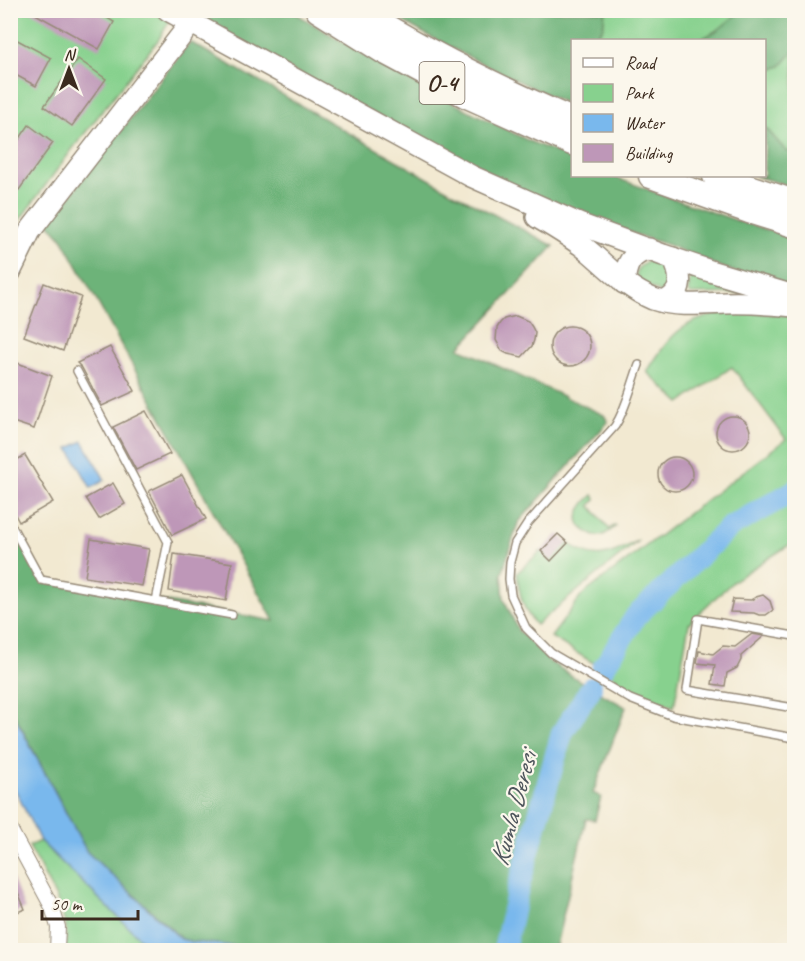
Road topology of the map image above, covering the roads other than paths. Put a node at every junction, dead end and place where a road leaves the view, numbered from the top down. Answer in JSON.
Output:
{"nodes":[{"id":1,"x":168,"y":10,"type":"edge"},
{"id":2,"x":318,"y":10,"type":"edge"},
{"id":3,"x":359,"y":10,"type":"edge"},
{"id":4,"x":191,"y":23,"type":"junction"},
{"id":5,"x":571,"y":119,"type":"edge"},
{"id":6,"x":571,"y":142,"type":"edge"},
{"id":7,"x":471,"y":176,"type":"junction"},
{"id":8,"x":654,"y":177,"type":"edge"},
{"id":9,"x":718,"y":177,"type":"edge"},
{"id":10,"x":795,"y":202,"type":"edge"},
{"id":11,"x":795,"y":225,"type":"edge"},
{"id":12,"x":649,"y":249,"type":"junction"},
{"id":13,"x":673,"y":258,"type":"junction"},
{"id":14,"x":10,"y":272,"type":"edge"},
{"id":15,"x":624,"y":283,"type":"junction"},
{"id":16,"x":795,"y":296,"type":"edge"},
{"id":17,"x":664,"y":302,"type":"junction"},
{"id":18,"x":795,"y":306,"type":"edge"},
{"id":19,"x":639,"y":365,"type":"dead end"},
{"id":20,"x":77,"y":371,"type":"dead end"},
{"id":21,"x":10,"y":522,"type":"edge"},
{"id":22,"x":156,"y":601,"type":"junction"},
{"id":23,"x":232,"y":615,"type":"dead end"},
{"id":24,"x":795,"y":636,"type":"edge"},
{"id":25,"x":795,"y":708,"type":"edge"},
{"id":26,"x":795,"y":738,"type":"edge"},
{"id":27,"x":10,"y":829,"type":"edge"},
{"id":28,"x":57,"y":951,"type":"edge"}],
"edges":[{"from":1,"to":4,"type":"main road"},
{"from":2,"to":6,"type":"highway","number":"O-4"},
{"from":3,"to":5,"type":"highway","number":"O-4"},
{"from":4,"to":7,"type":"main road"},
{"from":4,"to":14,"type":"main road"},
{"from":7,"to":12,"type":"main road"},
{"from":7,"to":15,"type":"main road"},
{"from":8,"to":11,"type":"highway"},
{"from":9,"to":10,"type":"highway"},
{"from":12,"to":13,"type":"main road"},
{"from":12,"to":15,"type":"main road"},
{"from":13,"to":16,"type":"main road"},
{"from":13,"to":17,"type":"main road"},
{"from":15,"to":17,"type":"main road"},
{"from":17,"to":18,"type":"main road"},
{"from":19,"to":26,"type":"lane"},
{"from":20,"to":22,"type":"lane"},
{"from":21,"to":22,"type":"lane"},
{"from":22,"to":23,"type":"lane"},
{"from":24,"to":25,"type":"lane"},
{"from":27,"to":28,"type":"street"}]}
